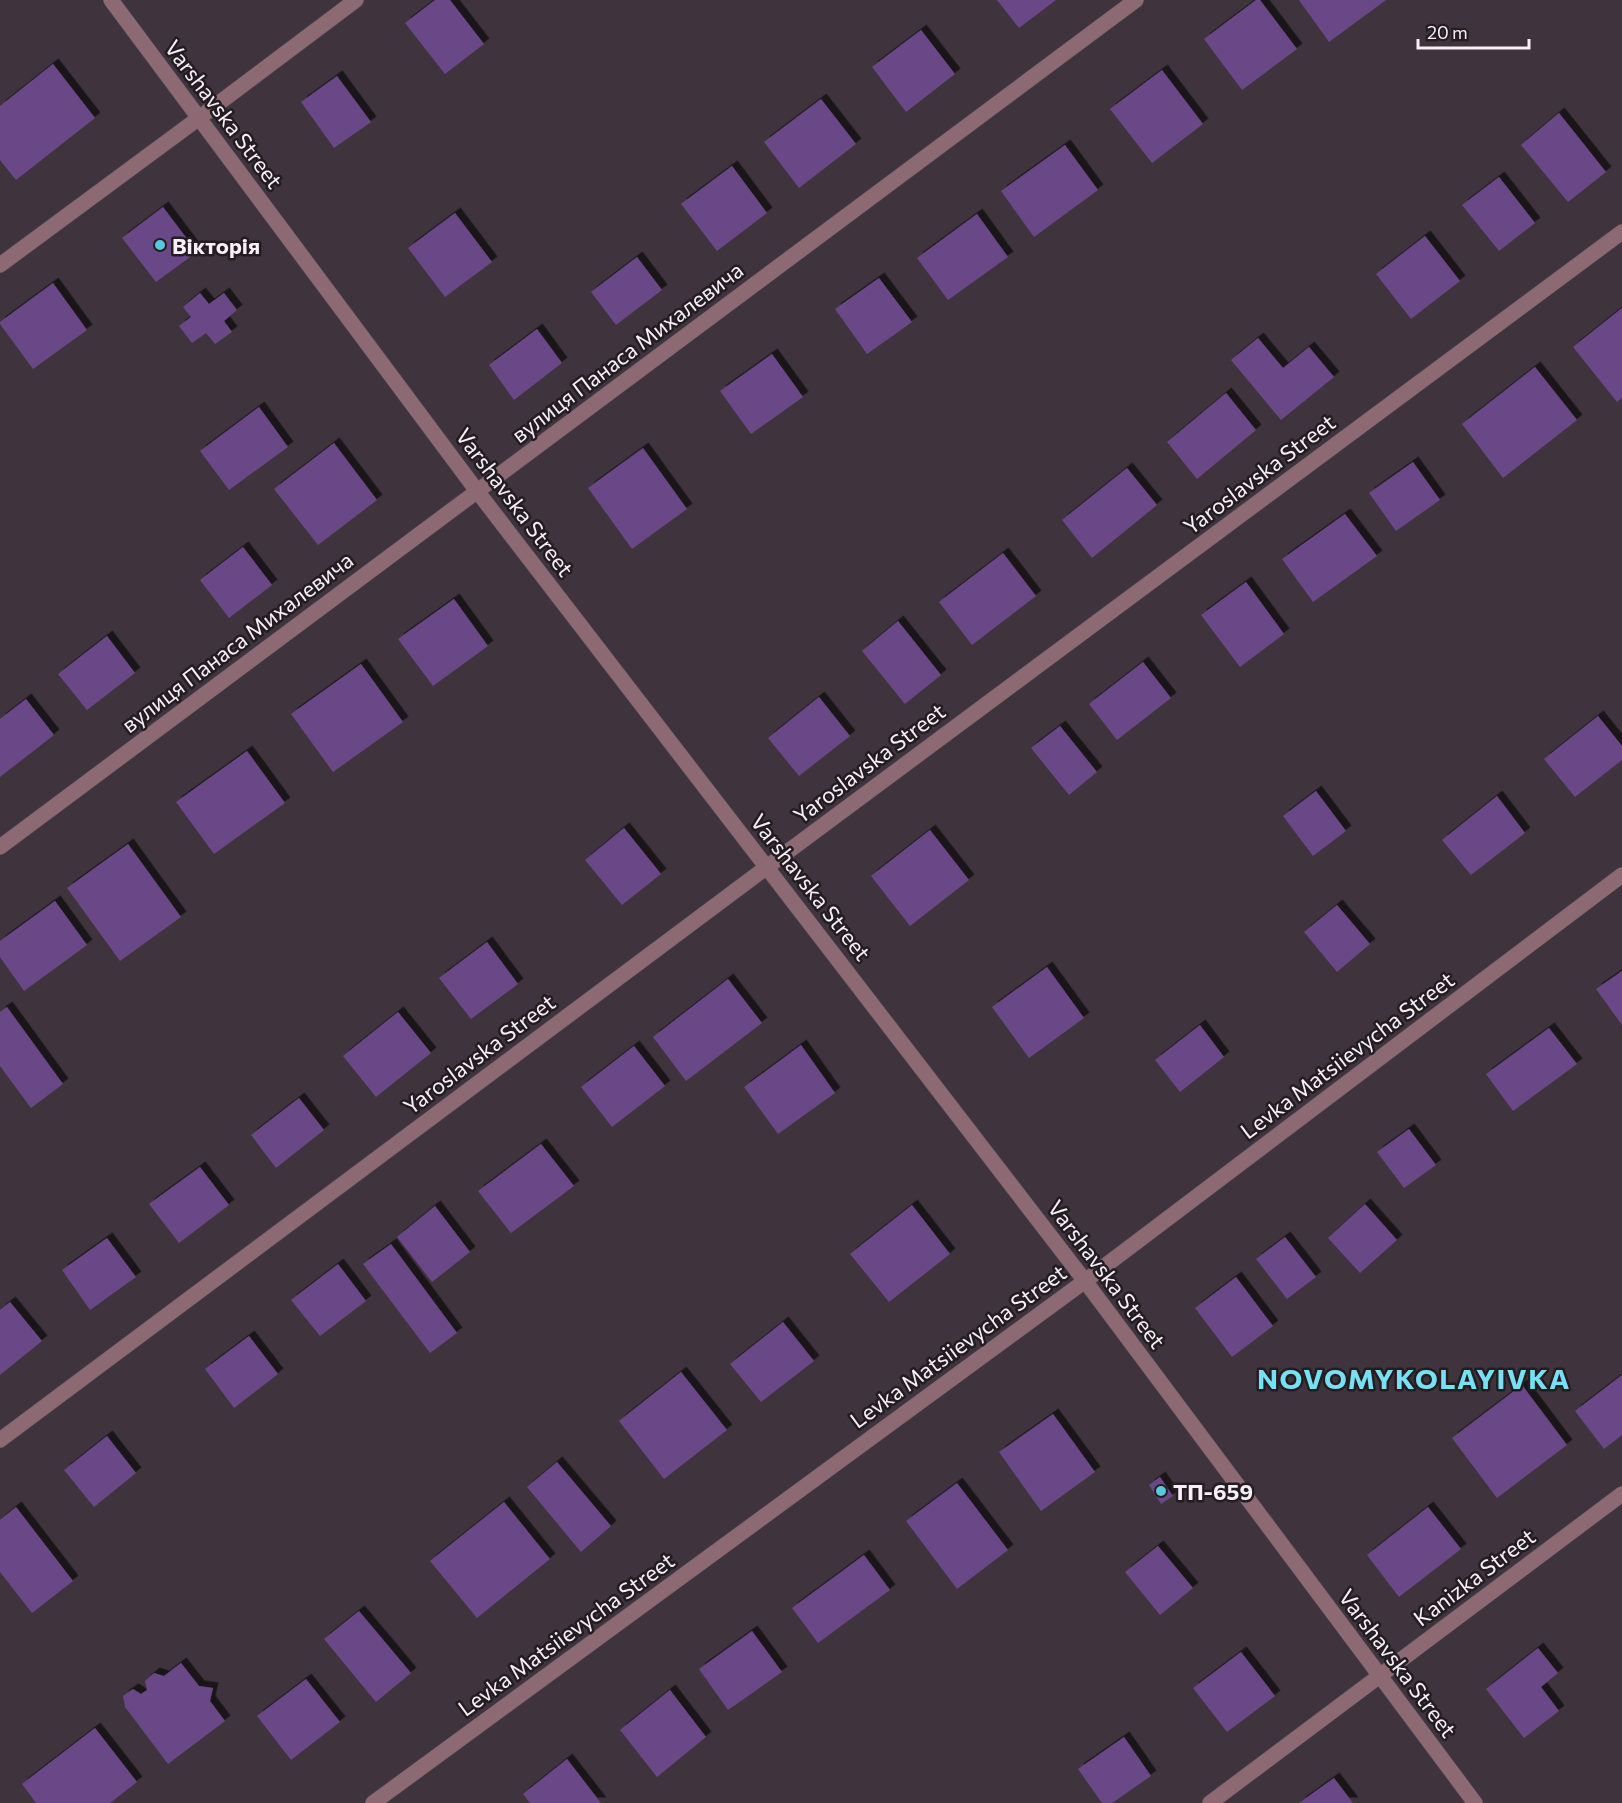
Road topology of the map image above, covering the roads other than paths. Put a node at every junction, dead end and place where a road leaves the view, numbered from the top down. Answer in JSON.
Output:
{"nodes":[{"id":1,"x":111,"y":0,"type":"edge"},
{"id":2,"x":356,"y":0,"type":"edge"},
{"id":3,"x":1136,"y":0,"type":"edge"},
{"id":4,"x":199,"y":118,"type":"junction"},
{"id":5,"x":1622,"y":232,"type":"edge"},
{"id":6,"x":0,"y":265,"type":"edge"},
{"id":7,"x":477,"y":491,"type":"junction"},
{"id":8,"x":0,"y":847,"type":"edge"},
{"id":9,"x":767,"y":867,"type":"junction"},
{"id":10,"x":1622,"y":875,"type":"edge"},
{"id":11,"x":1085,"y":1281,"type":"junction"},
{"id":12,"x":0,"y":1440,"type":"edge"},
{"id":13,"x":1622,"y":1494,"type":"edge"},
{"id":14,"x":1379,"y":1676,"type":"junction"},
{"id":15,"x":373,"y":1803,"type":"edge"},
{"id":16,"x":1210,"y":1803,"type":"edge"},
{"id":17,"x":1475,"y":1803,"type":"edge"}],
"edges":[{"from":1,"to":4,"type":"street","name":"Varshavska Street"},
{"from":2,"to":4,"type":"street"},
{"from":3,"to":7,"type":"street","name":"вулиця Панаса Михалевича"},
{"from":4,"to":6,"type":"street"},
{"from":4,"to":7,"type":"street","name":"Varshavska Street"},
{"from":5,"to":9,"type":"street","name":"Yaroslavska Street"},
{"from":7,"to":8,"type":"street","name":"вулиця Панаса Михалевича"},
{"from":7,"to":9,"type":"street","name":"Varshavska Street"},
{"from":9,"to":11,"type":"street","name":"Varshavska Street"},
{"from":9,"to":12,"type":"street","name":"Yaroslavska Street"},
{"from":10,"to":11,"type":"street","name":"Levka Matsiievycha Street"},
{"from":11,"to":14,"type":"street","name":"Varshavska Street"},
{"from":11,"to":15,"type":"street","name":"Levka Matsiievycha Street"},
{"from":13,"to":14,"type":"street","name":"Kanizka Street"},
{"from":14,"to":16,"type":"street","name":"Kanizka Street"},
{"from":14,"to":17,"type":"street","name":"Varshavska Street"}]}
